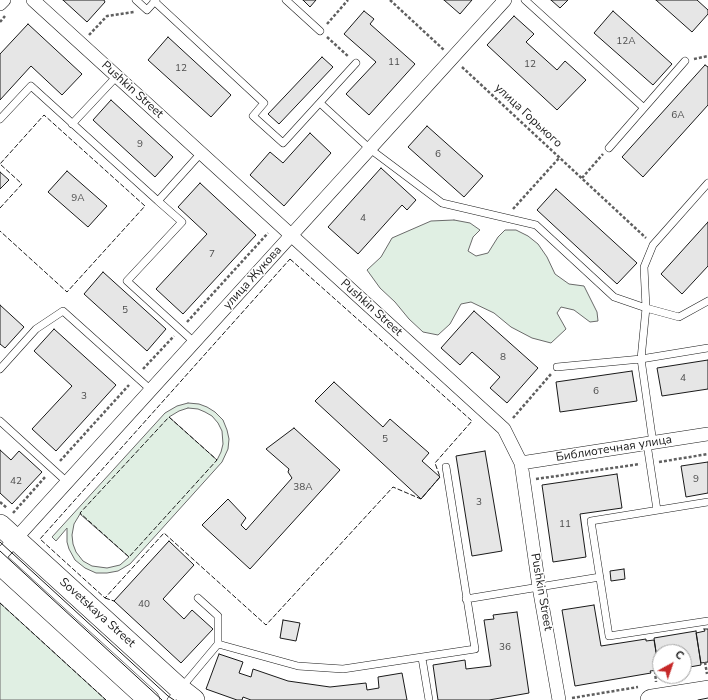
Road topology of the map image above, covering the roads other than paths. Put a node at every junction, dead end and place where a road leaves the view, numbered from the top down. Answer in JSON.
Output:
{"nodes":[{"id":1,"x":4,"y":0,"type":"edge"},
{"id":2,"x":33,"y":0,"type":"edge"},
{"id":3,"x":136,"y":0,"type":"edge"},
{"id":4,"x":286,"y":0,"type":"edge"},
{"id":5,"x":505,"y":0,"type":"edge"},
{"id":6,"x":525,"y":0,"type":"edge"},
{"id":7,"x":155,"y":1,"type":"edge"},
{"id":8,"x":0,"y":4,"type":"edge"},
{"id":9,"x":320,"y":31,"type":"road end"},
{"id":10,"x":685,"y":61,"type":"dead end"},
{"id":11,"x":356,"y":63,"type":"road end"},
{"id":12,"x":117,"y":76,"type":"junction"},
{"id":13,"x":320,"y":103,"type":"junction"},
{"id":14,"x":644,"y":108,"type":"junction"},
{"id":15,"x":0,"y":119,"type":"edge"},
{"id":16,"x":72,"y":124,"type":"junction"},
{"id":17,"x":609,"y":148,"type":"road end"},
{"id":18,"x":370,"y":149,"type":"junction"},
{"id":19,"x":201,"y":153,"type":"junction"},
{"id":20,"x":708,"y":183,"type":"edge"},
{"id":21,"x":158,"y":200,"type":"junction"},
{"id":22,"x":291,"y":236,"type":"junction"},
{"id":23,"x":708,"y":301,"type":"edge"},
{"id":24,"x":646,"y":308,"type":"junction"},
{"id":25,"x":194,"y":342,"type":"junction"},
{"id":26,"x":708,"y":348,"type":"edge"},
{"id":27,"x":641,"y":359,"type":"junction"},
{"id":28,"x":557,"y":367,"type":"road end"},
{"id":29,"x":0,"y":369,"type":"edge"},
{"id":30,"x":151,"y":390,"type":"junction"},
{"id":31,"x":0,"y":421,"type":"edge"},
{"id":32,"x":708,"y":434,"type":"edge"},
{"id":33,"x":650,"y":443,"type":"junction"},
{"id":34,"x":521,"y":463,"type":"junction"},
{"id":35,"x":446,"y":467,"type":"dead end"},
{"id":36,"x":67,"y":482,"type":"junction"},
{"id":37,"x":708,"y":502,"type":"edge"},
{"id":38,"x":657,"y":510,"type":"junction"},
{"id":39,"x":0,"y":525,"type":"edge"},
{"id":40,"x":15,"y":539,"type":"junction"},
{"id":41,"x":0,"y":556,"type":"edge"},
{"id":42,"x":0,"y":564,"type":"edge"},
{"id":43,"x":600,"y":578,"type":"junction"},
{"id":44,"x":540,"y":587,"type":"junction"},
{"id":45,"x":198,"y":598,"type":"dead end"},
{"id":46,"x":466,"y":599,"type":"junction"},
{"id":47,"x":708,"y":621,"type":"edge"},
{"id":48,"x":218,"y":644,"type":"junction"},
{"id":49,"x":422,"y":658,"type":"junction"},
{"id":50,"x":648,"y":691,"type":"edge"},
{"id":51,"x":708,"y":691,"type":"edge"},
{"id":52,"x":182,"y":696,"type":"edge"},
{"id":53,"x":680,"y":698,"type":"edge"},
{"id":54,"x":564,"y":699,"type":"edge"},
{"id":55,"x":149,"y":700,"type":"edge"},
{"id":56,"x":429,"y":700,"type":"edge"}],
"edges":[{"from":1,"to":8,"type":"street"},
{"from":2,"to":12,"type":"street","name":"Pushkin Street"},
{"from":3,"to":7,"type":"lane"},
{"from":4,"to":9,"type":"lane"},
{"from":5,"to":18,"type":"street","name":"улица Жукова"},
{"from":6,"to":14,"type":"lane"},
{"from":7,"to":13,"type":"lane"},
{"from":10,"to":14,"type":"lane"},
{"from":11,"to":13,"type":"lane"},
{"from":12,"to":16,"type":"lane"},
{"from":12,"to":19,"type":"street","name":"Pushkin Street"},
{"from":13,"to":18,"type":"lane"},
{"from":14,"to":17,"type":"lane"},
{"from":15,"to":16,"type":"lane"},
{"from":16,"to":21,"type":"lane"},
{"from":18,"to":22,"type":"street","name":"улица Жукова"},
{"from":18,"to":24,"type":"lane"},
{"from":19,"to":21,"type":"lane"},
{"from":19,"to":22,"type":"street","name":"Pushkin Street"},
{"from":20,"to":24,"type":"lane"},
{"from":21,"to":25,"type":"lane"},
{"from":22,"to":25,"type":"street","name":"улица Жукова"},
{"from":22,"to":34,"type":"street","name":"Pushkin Street"},
{"from":23,"to":24,"type":"lane"},
{"from":24,"to":27,"type":"lane"},
{"from":25,"to":30,"type":"street","name":"улица Жукова"},
{"from":26,"to":27,"type":"lane"},
{"from":27,"to":28,"type":"lane"},
{"from":27,"to":33,"type":"lane"},
{"from":29,"to":30,"type":"lane"},
{"from":30,"to":36,"type":"street","name":"улица Жукова"},
{"from":31,"to":36,"type":"lane"},
{"from":32,"to":33,"type":"street","name":"Библиотечная улица"},
{"from":33,"to":34,"type":"street","name":"Библиотечная улица"},
{"from":33,"to":38,"type":"lane"},
{"from":34,"to":44,"type":"street","name":"Pushkin Street"},
{"from":35,"to":46,"type":"lane"},
{"from":36,"to":40,"type":"street","name":"улица Жукова"},
{"from":37,"to":38,"type":"lane"},
{"from":38,"to":43,"type":"lane"},
{"from":39,"to":40,"type":"main road","name":"Sovetskaya Street"},
{"from":40,"to":41,"type":"street","name":"улица Жукова"},
{"from":40,"to":52,"type":"main road","name":"Sovetskaya Street"},
{"from":42,"to":55,"type":"main road"},
{"from":43,"to":44,"type":"lane"},
{"from":43,"to":47,"type":"lane"},
{"from":44,"to":46,"type":"lane"},
{"from":44,"to":54,"type":"street","name":"Pushkin Street"},
{"from":45,"to":48,"type":"lane"},
{"from":46,"to":49,"type":"lane"},
{"from":48,"to":49,"type":"lane"},
{"from":48,"to":52,"type":"lane"},
{"from":49,"to":56,"type":"lane"},
{"from":50,"to":53,"type":"main road"},
{"from":51,"to":53,"type":"main road"}]}
